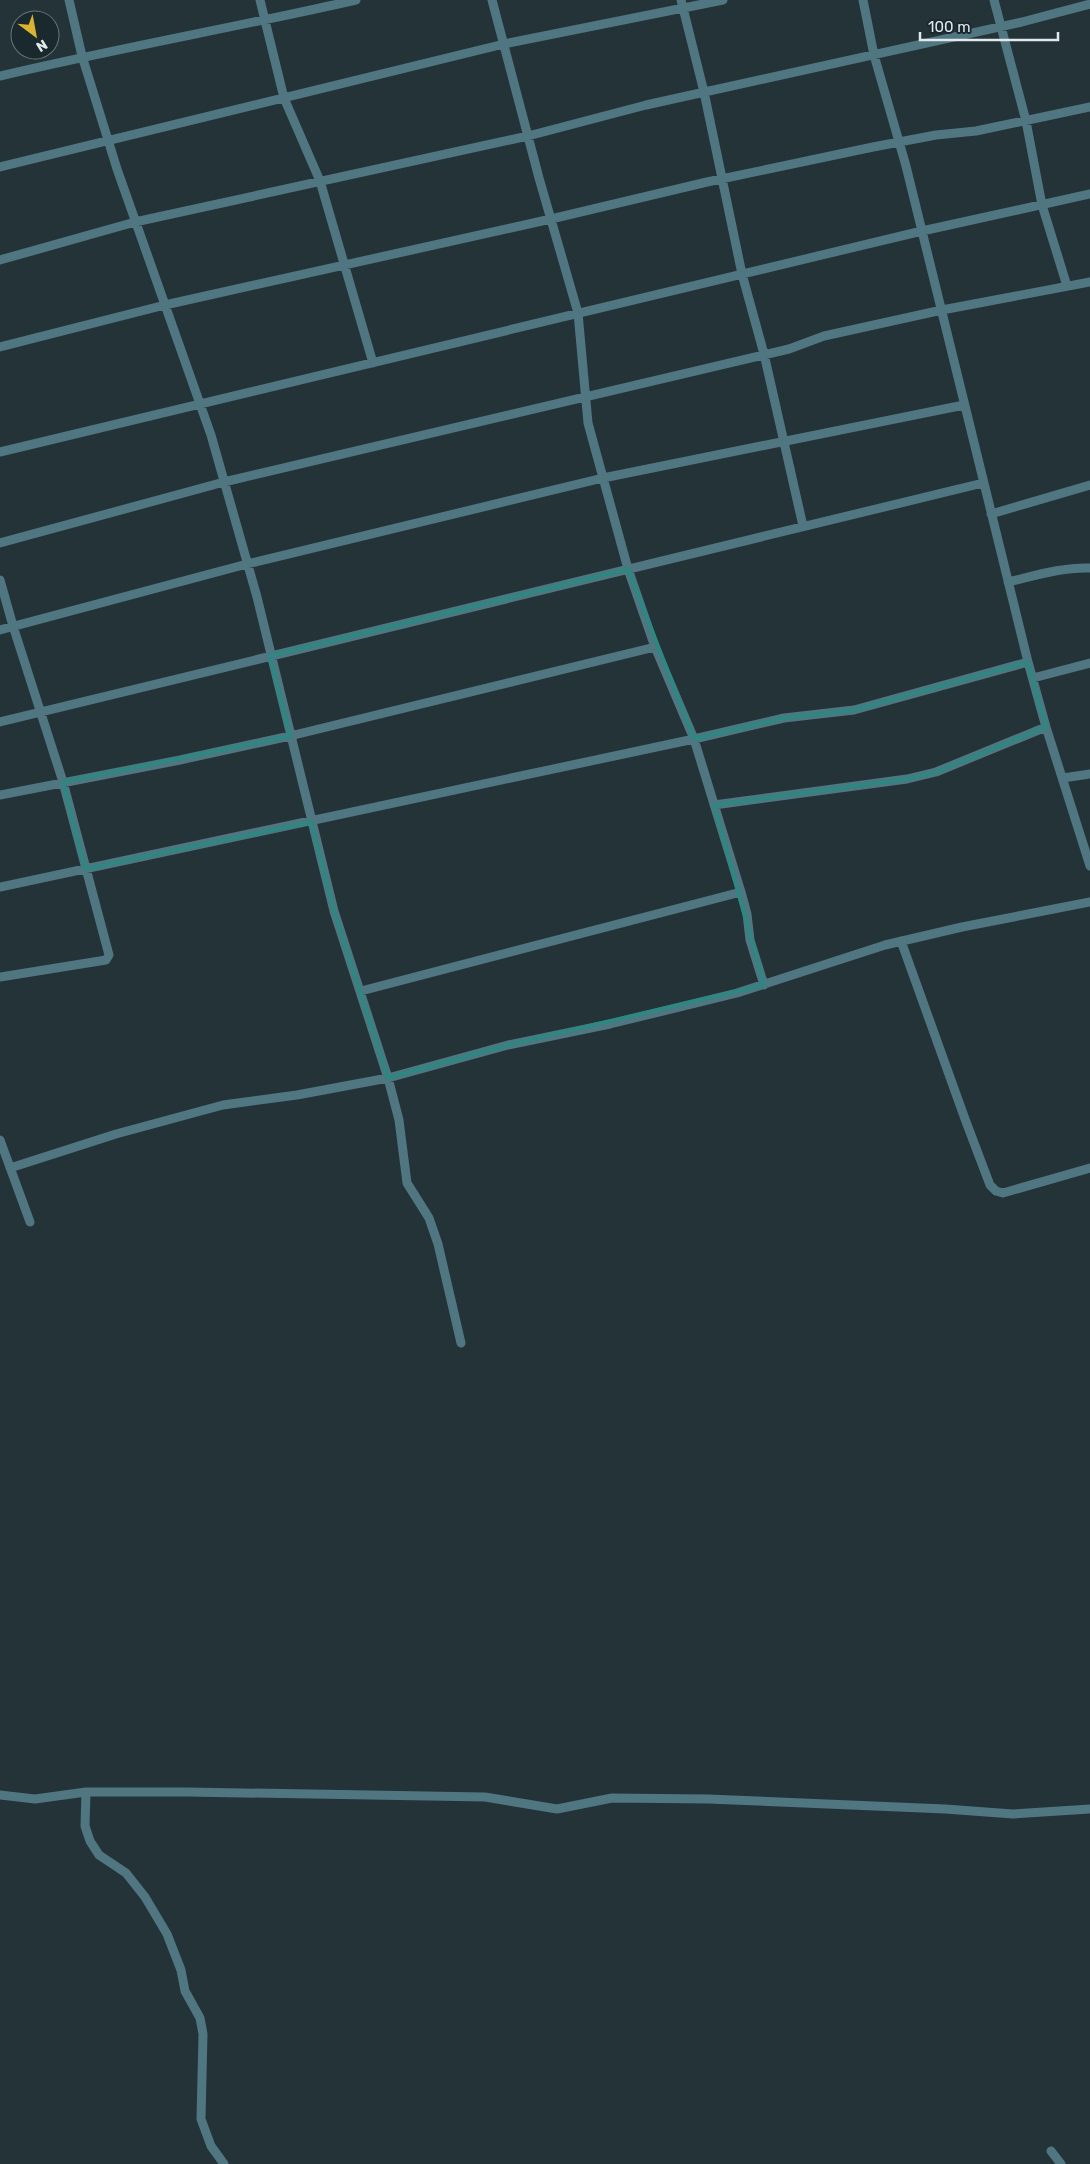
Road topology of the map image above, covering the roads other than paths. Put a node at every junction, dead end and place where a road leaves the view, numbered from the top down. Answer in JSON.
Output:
{"nodes":[{"id":1,"x":69,"y":0,"type":"edge"},
{"id":2,"x":260,"y":0,"type":"edge"},
{"id":3,"x":356,"y":0,"type":"edge"},
{"id":4,"x":492,"y":0,"type":"edge"},
{"id":5,"x":723,"y":0,"type":"edge"},
{"id":6,"x":863,"y":0,"type":"edge"},
{"id":7,"x":994,"y":0,"type":"edge"},
{"id":8,"x":682,"y":4,"type":"edge"},
{"id":9,"x":1090,"y":4,"type":"edge"},
{"id":10,"x":266,"y":20,"type":"junction"},
{"id":11,"x":1001,"y":26,"type":"junction"},
{"id":12,"x":504,"y":44,"type":"junction"},
{"id":13,"x":874,"y":55,"type":"junction"},
{"id":14,"x":82,"y":56,"type":"junction"},
{"id":15,"x":0,"y":76,"type":"edge"},
{"id":16,"x":704,"y":92,"type":"junction"},
{"id":17,"x":284,"y":98,"type":"junction"},
{"id":18,"x":1090,"y":107,"type":"edge"},
{"id":19,"x":1026,"y":121,"type":"junction"},
{"id":20,"x":528,"y":136,"type":"junction"},
{"id":21,"x":108,"y":141,"type":"junction"},
{"id":22,"x":898,"y":142,"type":"junction"},
{"id":23,"x":0,"y":167,"type":"edge"},
{"id":24,"x":724,"y":178,"type":"junction"},
{"id":25,"x":320,"y":181,"type":"junction"},
{"id":26,"x":1090,"y":194,"type":"edge"},
{"id":27,"x":1042,"y":205,"type":"junction"},
{"id":28,"x":551,"y":219,"type":"junction"},
{"id":29,"x":135,"y":222,"type":"junction"},
{"id":30,"x":922,"y":231,"type":"junction"},
{"id":31,"x":0,"y":260,"type":"edge"},
{"id":32,"x":345,"y":265,"type":"junction"},
{"id":33,"x":742,"y":274,"type":"junction"},
{"id":34,"x":1090,"y":282,"type":"edge"},
{"id":35,"x":1067,"y":286,"type":"junction"},
{"id":36,"x":165,"y":305,"type":"junction"},
{"id":37,"x":942,"y":310,"type":"junction"},
{"id":38,"x":578,"y":313,"type":"junction"},
{"id":39,"x":0,"y":347,"type":"edge"},
{"id":40,"x":764,"y":354,"type":"junction"},
{"id":41,"x":372,"y":362,"type":"junction"},
{"id":42,"x":585,"y":397,"type":"junction"},
{"id":43,"x":200,"y":404,"type":"junction"},
{"id":44,"x":964,"y":405,"type":"junction"},
{"id":45,"x":783,"y":440,"type":"junction"},
{"id":46,"x":0,"y":452,"type":"edge"},
{"id":47,"x":603,"y":478,"type":"junction"},
{"id":48,"x":224,"y":482,"type":"junction"},
{"id":49,"x":983,"y":483,"type":"junction"},
{"id":50,"x":1090,"y":485,"type":"edge"},
{"id":51,"x":991,"y":514,"type":"junction"},
{"id":52,"x":803,"y":526,"type":"junction"},
{"id":53,"x":0,"y":543,"type":"edge"},
{"id":54,"x":247,"y":564,"type":"junction"},
{"id":55,"x":1090,"y":568,"type":"edge"},
{"id":56,"x":628,"y":569,"type":"junction"},
{"id":57,"x":0,"y":580,"type":"edge"},
{"id":58,"x":1008,"y":582,"type":"junction"},
{"id":59,"x":13,"y":626,"type":"junction"},
{"id":60,"x":0,"y":630,"type":"edge"},
{"id":61,"x":655,"y":647,"type":"junction"},
{"id":62,"x":270,"y":656,"type":"junction"},
{"id":63,"x":1028,"y":662,"type":"junction"},
{"id":64,"x":1090,"y":663,"type":"edge"},
{"id":65,"x":1033,"y":678,"type":"junction"},
{"id":66,"x":40,"y":712,"type":"junction"},
{"id":67,"x":0,"y":722,"type":"edge"},
{"id":68,"x":1046,"y":727,"type":"junction"},
{"id":69,"x":290,"y":736,"type":"junction"},
{"id":70,"x":694,"y":739,"type":"junction"},
{"id":71,"x":1090,"y":774,"type":"edge"},
{"id":72,"x":1063,"y":778,"type":"junction"},
{"id":73,"x":64,"y":782,"type":"junction"},
{"id":74,"x":0,"y":795,"type":"edge"},
{"id":75,"x":714,"y":804,"type":"junction"},
{"id":76,"x":311,"y":822,"type":"junction"},
{"id":77,"x":1090,"y":866,"type":"edge"},
{"id":78,"x":85,"y":869,"type":"junction"},
{"id":79,"x":0,"y":887,"type":"edge"},
{"id":80,"x":742,"y":892,"type":"junction"},
{"id":81,"x":1090,"y":902,"type":"edge"},
{"id":82,"x":901,"y":941,"type":"junction"},
{"id":83,"x":0,"y":977,"type":"edge"},
{"id":84,"x":764,"y":985,"type":"junction"},
{"id":85,"x":361,"y":991,"type":"junction"},
{"id":86,"x":388,"y":1078,"type":"junction"},
{"id":87,"x":0,"y":1140,"type":"edge"},
{"id":88,"x":10,"y":1168,"type":"junction"},
{"id":89,"x":1090,"y":1168,"type":"edge"},
{"id":90,"x":30,"y":1222,"type":"dead end"},
{"id":91,"x":461,"y":1343,"type":"dead end"},
{"id":92,"x":86,"y":1792,"type":"junction"},
{"id":93,"x":0,"y":1795,"type":"edge"},
{"id":94,"x":1090,"y":1809,"type":"edge"},
{"id":95,"x":1051,"y":2151,"type":"dead end"},
{"id":96,"x":224,"y":2164,"type":"edge"},
{"id":97,"x":1061,"y":2164,"type":"edge"}],
"edges":[{"from":1,"to":14,"type":"street"},
{"from":2,"to":10,"type":"street"},
{"from":3,"to":10,"type":"street"},
{"from":4,"to":12,"type":"street"},
{"from":5,"to":8,"type":"street"},
{"from":6,"to":13,"type":"street"},
{"from":7,"to":11,"type":"street"},
{"from":8,"to":12,"type":"street"},
{"from":8,"to":16,"type":"street"},
{"from":9,"to":11,"type":"street"},
{"from":10,"to":14,"type":"street"},
{"from":10,"to":17,"type":"street"},
{"from":11,"to":13,"type":"street"},
{"from":11,"to":19,"type":"street"},
{"from":12,"to":17,"type":"street"},
{"from":12,"to":20,"type":"street"},
{"from":13,"to":16,"type":"street"},
{"from":13,"to":22,"type":"street"},
{"from":14,"to":15,"type":"street"},
{"from":14,"to":21,"type":"street"},
{"from":16,"to":20,"type":"street"},
{"from":16,"to":24,"type":"street"},
{"from":17,"to":21,"type":"street"},
{"from":17,"to":25,"type":"street"},
{"from":18,"to":19,"type":"street"},
{"from":19,"to":22,"type":"street"},
{"from":19,"to":27,"type":"street"},
{"from":20,"to":25,"type":"street"},
{"from":20,"to":28,"type":"street"},
{"from":21,"to":23,"type":"street"},
{"from":21,"to":29,"type":"street"},
{"from":22,"to":24,"type":"street"},
{"from":22,"to":30,"type":"street"},
{"from":24,"to":28,"type":"street"},
{"from":24,"to":33,"type":"street"},
{"from":25,"to":29,"type":"street"},
{"from":25,"to":32,"type":"street"},
{"from":26,"to":27,"type":"street"},
{"from":27,"to":30,"type":"street"},
{"from":27,"to":35,"type":"street"},
{"from":28,"to":32,"type":"street"},
{"from":28,"to":38,"type":"street"},
{"from":29,"to":31,"type":"street"},
{"from":29,"to":36,"type":"street"},
{"from":30,"to":33,"type":"street"},
{"from":30,"to":37,"type":"street"},
{"from":32,"to":36,"type":"street"},
{"from":32,"to":41,"type":"street"},
{"from":33,"to":38,"type":"street"},
{"from":33,"to":40,"type":"street"},
{"from":34,"to":35,"type":"street"},
{"from":35,"to":37,"type":"street"},
{"from":36,"to":39,"type":"street"},
{"from":36,"to":43,"type":"street"},
{"from":37,"to":40,"type":"street"},
{"from":37,"to":44,"type":"street"},
{"from":38,"to":41,"type":"street"},
{"from":38,"to":42,"type":"street"},
{"from":40,"to":42,"type":"street"},
{"from":40,"to":45,"type":"street"},
{"from":41,"to":43,"type":"street"},
{"from":42,"to":47,"type":"street"},
{"from":42,"to":48,"type":"street"},
{"from":43,"to":46,"type":"street"},
{"from":43,"to":48,"type":"street"},
{"from":44,"to":45,"type":"street"},
{"from":44,"to":49,"type":"street"},
{"from":45,"to":47,"type":"street"},
{"from":45,"to":52,"type":"street"},
{"from":47,"to":54,"type":"street"},
{"from":47,"to":56,"type":"street"},
{"from":48,"to":53,"type":"street"},
{"from":48,"to":54,"type":"street"},
{"from":49,"to":51,"type":"street"},
{"from":49,"to":52,"type":"street"},
{"from":50,"to":51,"type":"street"},
{"from":51,"to":58,"type":"street"},
{"from":52,"to":56,"type":"street"},
{"from":54,"to":59,"type":"street"},
{"from":54,"to":62,"type":"street"},
{"from":55,"to":58,"type":"street"},
{"from":56,"to":61,"type":"street"},
{"from":56,"to":62,"type":"street"},
{"from":57,"to":59,"type":"street"},
{"from":58,"to":63,"type":"street"},
{"from":59,"to":60,"type":"street"},
{"from":59,"to":66,"type":"street"},
{"from":61,"to":69,"type":"street"},
{"from":61,"to":70,"type":"street"},
{"from":62,"to":66,"type":"street"},
{"from":62,"to":69,"type":"street"},
{"from":63,"to":65,"type":"street"},
{"from":63,"to":70,"type":"street"},
{"from":64,"to":65,"type":"street"},
{"from":65,"to":68,"type":"street"},
{"from":66,"to":67,"type":"street"},
{"from":66,"to":73,"type":"street"},
{"from":68,"to":72,"type":"street"},
{"from":68,"to":75,"type":"street"},
{"from":69,"to":73,"type":"street"},
{"from":69,"to":76,"type":"street"},
{"from":70,"to":75,"type":"street"},
{"from":70,"to":76,"type":"street"},
{"from":71,"to":72,"type":"street"},
{"from":72,"to":77,"type":"street"},
{"from":73,"to":74,"type":"street"},
{"from":73,"to":78,"type":"street"},
{"from":75,"to":80,"type":"street"},
{"from":76,"to":78,"type":"street"},
{"from":76,"to":85,"type":"street"},
{"from":78,"to":79,"type":"street"},
{"from":78,"to":83,"type":"street"},
{"from":80,"to":84,"type":"street"},
{"from":80,"to":85,"type":"street"},
{"from":81,"to":82,"type":"street"},
{"from":82,"to":84,"type":"street"},
{"from":82,"to":89,"type":"street"},
{"from":84,"to":86,"type":"street"},
{"from":85,"to":86,"type":"street"},
{"from":86,"to":88,"type":"street"},
{"from":86,"to":91,"type":"street"},
{"from":87,"to":88,"type":"street"},
{"from":88,"to":90,"type":"street"},
{"from":92,"to":93,"type":"street"},
{"from":92,"to":94,"type":"street"},
{"from":92,"to":96,"type":"street"},
{"from":95,"to":97,"type":"street"}]}
